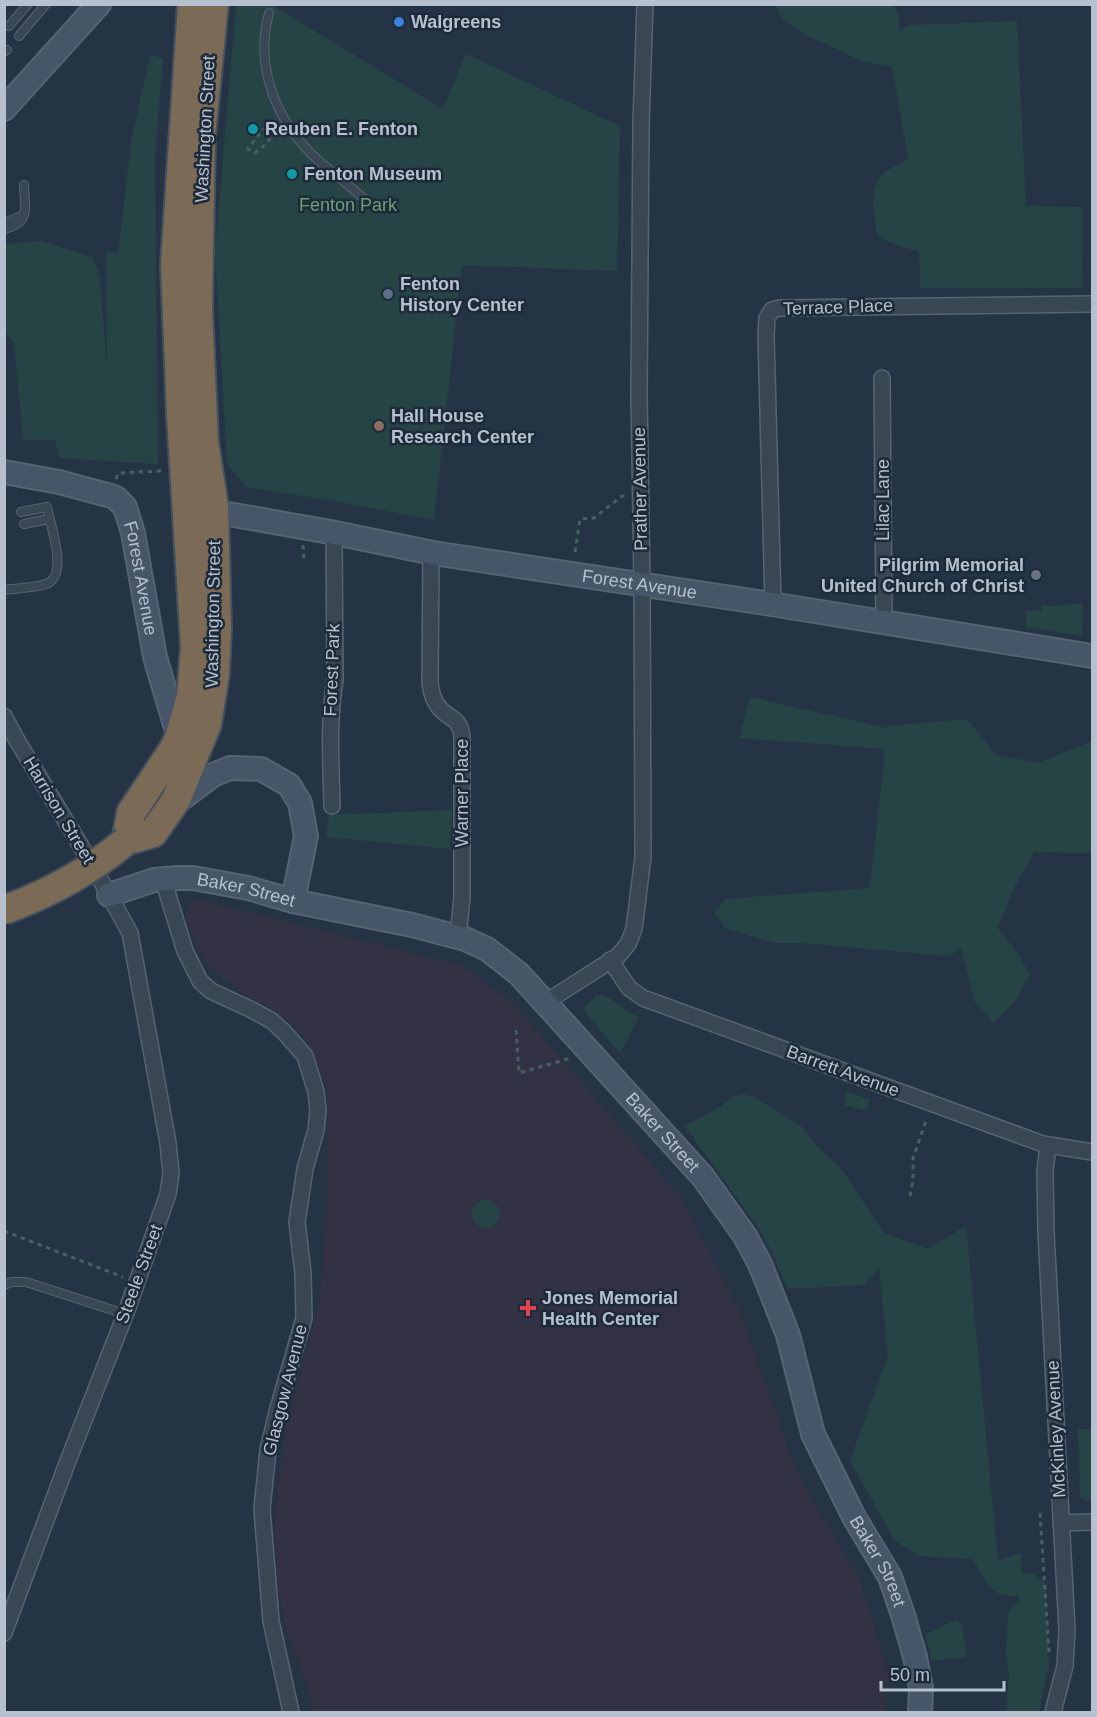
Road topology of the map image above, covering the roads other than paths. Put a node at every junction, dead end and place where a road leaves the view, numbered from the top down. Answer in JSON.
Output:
{"nodes":[{"id":1,"x":28,"y":4,"type":"edge"},
{"id":2,"x":46,"y":4,"type":"edge"},
{"id":3,"x":99,"y":4,"type":"edge"},
{"id":4,"x":192,"y":4,"type":"edge"},
{"id":5,"x":214,"y":4,"type":"edge"},
{"id":6,"x":645,"y":4,"type":"edge"},
{"id":7,"x":268,"y":13,"type":"dead end"},
{"id":8,"x":9,"y":26,"type":"dead end"},
{"id":9,"x":20,"y":36,"type":"dead end"},
{"id":10,"x":4,"y":109,"type":"edge"},
{"id":11,"x":24,"y":185,"type":"dead end"},
{"id":12,"x":368,"y":202,"type":"dead end"},
{"id":13,"x":25,"y":214,"type":"junction"},
{"id":14,"x":4,"y":223,"type":"edge"},
{"id":15,"x":4,"y":229,"type":"edge"},
{"id":16,"x":1092,"y":304,"type":"edge"},
{"id":17,"x":882,"y":378,"type":"dead end"},
{"id":18,"x":4,"y":472,"type":"edge"},
{"id":19,"x":200,"y":510,"type":"junction"},
{"id":20,"x":21,"y":512,"type":"dead end"},
{"id":21,"x":50,"y":519,"type":"junction"},
{"id":22,"x":24,"y":524,"type":"dead end"},
{"id":23,"x":334,"y":533,"type":"junction"},
{"id":24,"x":431,"y":553,"type":"junction"},
{"id":25,"x":642,"y":584,"type":"junction"},
{"id":26,"x":4,"y":590,"type":"edge"},
{"id":27,"x":773,"y":604,"type":"junction"},
{"id":28,"x":884,"y":622,"type":"junction"},
{"id":29,"x":1092,"y":656,"type":"edge"},
{"id":30,"x":4,"y":716,"type":"edge"},
{"id":31,"x":179,"y":738,"type":"junction"},
{"id":32,"x":332,"y":806,"type":"dead end"},
{"id":33,"x":171,"y":807,"type":"junction"},
{"id":34,"x":126,"y":842,"type":"junction"},
{"id":35,"x":163,"y":879,"type":"junction"},
{"id":36,"x":111,"y":900,"type":"junction"},
{"id":37,"x":293,"y":901,"type":"junction"},
{"id":38,"x":4,"y":910,"type":"edge"},
{"id":39,"x":458,"y":937,"type":"junction"},
{"id":40,"x":610,"y":960,"type":"junction"},
{"id":41,"x":538,"y":994,"type":"junction"},
{"id":42,"x":1048,"y":1145,"type":"junction"},
{"id":43,"x":1092,"y":1152,"type":"edge"},
{"id":44,"x":4,"y":1285,"type":"edge"},
{"id":45,"x":125,"y":1314,"type":"junction"},
{"id":46,"x":1092,"y":1522,"type":"edge"},
{"id":47,"x":1061,"y":1523,"type":"junction"},
{"id":48,"x":4,"y":1633,"type":"edge"},
{"id":49,"x":291,"y":1713,"type":"edge"},
{"id":50,"x":920,"y":1713,"type":"edge"},
{"id":51,"x":1053,"y":1713,"type":"edge"}],
"edges":[{"from":1,"to":8,"type":"lane"},
{"from":2,"to":9,"type":"lane"},
{"from":3,"to":10,"type":"street"},
{"from":4,"to":19,"type":"highway","name":"Washington Street"},
{"from":5,"to":19,"type":"highway","name":"Washington Street"},
{"from":6,"to":25,"type":"street","name":"Prather Avenue"},
{"from":7,"to":12,"type":"lane"},
{"from":11,"to":13,"type":"lane"},
{"from":13,"to":14,"type":"lane"},
{"from":13,"to":15,"type":"lane"},
{"from":16,"to":27,"type":"street","name":"Terrace Place"},
{"from":17,"to":28,"type":"street","name":"Lilac Lane"},
{"from":18,"to":31,"type":"street","name":"Forest Avenue"},
{"from":19,"to":23,"type":"street","name":"Forest Avenue"},
{"from":19,"to":31,"type":"highway","name":"Washington Street"},
{"from":19,"to":33,"type":"highway","name":"Washington Street"},
{"from":20,"to":21,"type":"lane"},
{"from":21,"to":22,"type":"lane"},
{"from":21,"to":26,"type":"lane"},
{"from":23,"to":24,"type":"street","name":"Forest Avenue"},
{"from":23,"to":32,"type":"street","name":"Forest Park"},
{"from":24,"to":25,"type":"street","name":"Forest Avenue"},
{"from":24,"to":39,"type":"street","name":"Warner Place"},
{"from":25,"to":27,"type":"street","name":"Forest Avenue"},
{"from":25,"to":40,"type":"street","name":"Prather Avenue"},
{"from":27,"to":28,"type":"street","name":"Forest Avenue"},
{"from":28,"to":29,"type":"street","name":"Forest Avenue"},
{"from":30,"to":36,"type":"street","name":"Harrison Street"},
{"from":31,"to":34,"type":"highway","name":"Washington Street"},
{"from":33,"to":34,"type":"highway","name":"Washington Street"},
{"from":33,"to":37,"type":"street"},
{"from":34,"to":38,"type":"highway","bridge":true},
{"from":35,"to":36,"type":"street","name":"Baker Street"},
{"from":35,"to":37,"type":"street","name":"Baker Street"},
{"from":35,"to":49,"type":"street","name":"Glasgow Avenue"},
{"from":36,"to":45,"type":"street","name":"Steele Street"},
{"from":37,"to":39,"type":"street","name":"Baker Street"},
{"from":39,"to":41,"type":"street","name":"Baker Street"},
{"from":40,"to":41,"type":"street","name":"Prather Avenue"},
{"from":40,"to":42,"type":"street","name":"Barrett Avenue"},
{"from":41,"to":50,"type":"street","name":"Baker Street"},
{"from":42,"to":43,"type":"street","name":"Barrett Avenue"},
{"from":42,"to":47,"type":"street","name":"McKinley Avenue"},
{"from":44,"to":45,"type":"lane"},
{"from":45,"to":48,"type":"street","name":"Steele Street"},
{"from":46,"to":47,"type":"street"},
{"from":47,"to":51,"type":"street","name":"McKinley Avenue"}]}
